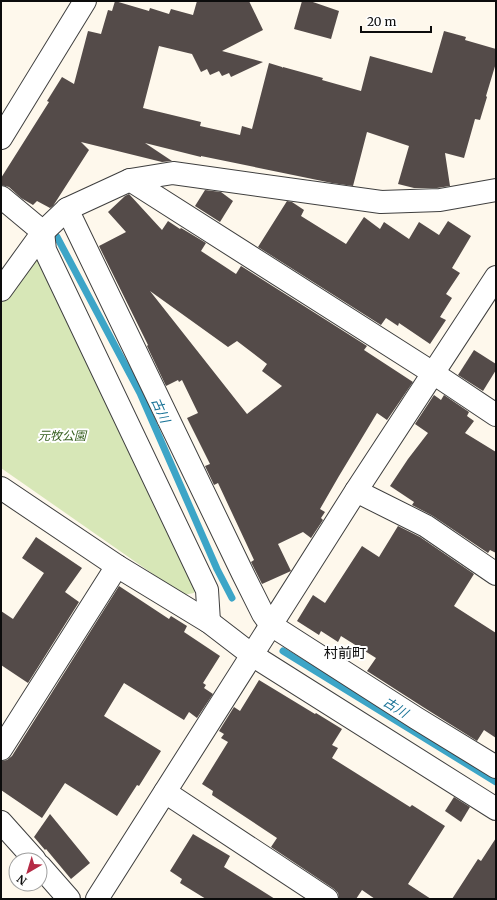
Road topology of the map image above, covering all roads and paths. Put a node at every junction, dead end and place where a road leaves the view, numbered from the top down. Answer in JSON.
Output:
{"nodes":[{"id":1,"x":85,"y":1,"type":"edge"},
{"id":2,"x":1,"y":138,"type":"edge"},
{"id":3,"x":130,"y":180,"type":"junction"},
{"id":4,"x":496,"y":190,"type":"edge"},
{"id":5,"x":1,"y":197,"type":"edge"},
{"id":6,"x":67,"y":209,"type":"junction"},
{"id":7,"x":43,"y":232,"type":"junction"},
{"id":8,"x":496,"y":277,"type":"edge"},
{"id":9,"x":1,"y":290,"type":"edge"},
{"id":10,"x":434,"y":373,"type":"junction"},
{"id":11,"x":496,"y":415,"type":"edge"},
{"id":12,"x":1,"y":488,"type":"edge"},
{"id":13,"x":356,"y":491,"type":"junction"},
{"id":14,"x":117,"y":566,"type":"junction"},
{"id":15,"x":496,"y":574,"type":"edge"},
{"id":16,"x":209,"y":622,"type":"junction"},
{"id":17,"x":271,"y":625,"type":"junction"},
{"id":18,"x":252,"y":655,"type":"junction"},
{"id":19,"x":1,"y":749,"type":"edge"},
{"id":20,"x":496,"y":767,"type":"edge"},
{"id":21,"x":165,"y":792,"type":"junction"},
{"id":22,"x":496,"y":809,"type":"edge"},
{"id":23,"x":1,"y":822,"type":"edge"},
{"id":24,"x":28,"y":852,"type":"edge"},
{"id":25,"x":48,"y":875,"type":"edge"},
{"id":26,"x":69,"y":899,"type":"edge"},
{"id":27,"x":97,"y":899,"type":"edge"},
{"id":28,"x":327,"y":899,"type":"edge"}],
"edges":[{"from":1,"to":2,"type":"street"},
{"from":3,"to":4,"type":"street"},
{"from":3,"to":6,"type":"street"},
{"from":3,"to":10,"type":"street"},
{"from":5,"to":7,"type":"street"},
{"from":6,"to":7,"type":"street"},
{"from":6,"to":17,"type":"street"},
{"from":7,"to":9,"type":"street"},
{"from":7,"to":16,"type":"street"},
{"from":8,"to":10,"type":"street"},
{"from":10,"to":11,"type":"street"},
{"from":10,"to":13,"type":"street"},
{"from":12,"to":14,"type":"street"},
{"from":13,"to":15,"type":"street"},
{"from":13,"to":17,"type":"street"},
{"from":14,"to":16,"type":"street"},
{"from":14,"to":19,"type":"street"},
{"from":16,"to":18,"type":"street"},
{"from":17,"to":18,"type":"street"},
{"from":17,"to":20,"type":"street"},
{"from":18,"to":21,"type":"street"},
{"from":18,"to":22,"type":"street"},
{"from":21,"to":27,"type":"street"},
{"from":21,"to":28,"type":"street"},
{"from":23,"to":24,"type":"street"},
{"from":25,"to":26,"type":"street"}]}
